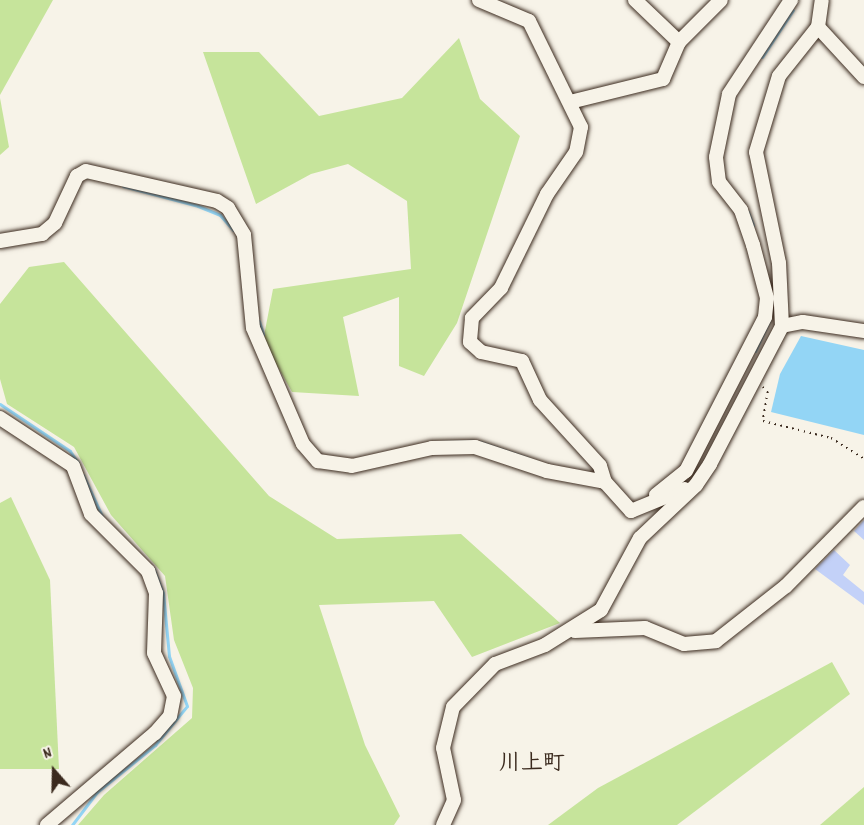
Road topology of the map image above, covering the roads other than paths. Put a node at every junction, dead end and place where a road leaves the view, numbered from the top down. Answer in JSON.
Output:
{"nodes":[{"id":1,"x":479,"y":0,"type":"edge"},
{"id":2,"x":635,"y":0,"type":"edge"},
{"id":3,"x":721,"y":0,"type":"edge"},
{"id":4,"x":791,"y":0,"type":"edge"},
{"id":5,"x":822,"y":0,"type":"edge"},
{"id":6,"x":818,"y":27,"type":"junction"},
{"id":7,"x":679,"y":42,"type":"junction"},
{"id":8,"x":864,"y":77,"type":"edge"},
{"id":9,"x":570,"y":102,"type":"junction"},
{"id":10,"x":0,"y":242,"type":"edge"},
{"id":11,"x":782,"y":326,"type":"junction"},
{"id":12,"x":864,"y":331,"type":"edge"},
{"id":13,"x":0,"y":418,"type":"edge"},
{"id":14,"x":605,"y":482,"type":"junction"},
{"id":15,"x":696,"y":485,"type":"junction"},
{"id":16,"x":864,"y":507,"type":"edge"},
{"id":17,"x":631,"y":511,"type":"junction"},
{"id":18,"x":572,"y":631,"type":"junction"},
{"id":19,"x":47,"y":825,"type":"edge"},
{"id":20,"x":443,"y":825,"type":"edge"}],
"edges":[{"from":1,"to":9,"type":"street"},
{"from":2,"to":7,"type":"street"},
{"from":3,"to":7,"type":"street"},
{"from":4,"to":17,"type":"street"},
{"from":5,"to":6,"type":"street"},
{"from":6,"to":8,"type":"street"},
{"from":6,"to":11,"type":"street"},
{"from":7,"to":9,"type":"street"},
{"from":9,"to":14,"type":"street"},
{"from":10,"to":14,"type":"street"},
{"from":11,"to":12,"type":"street"},
{"from":11,"to":15,"type":"street"},
{"from":13,"to":19,"type":"street"},
{"from":14,"to":17,"type":"street"},
{"from":15,"to":17,"type":"street"},
{"from":15,"to":18,"type":"street"},
{"from":16,"to":18,"type":"street"},
{"from":18,"to":20,"type":"street"}]}
